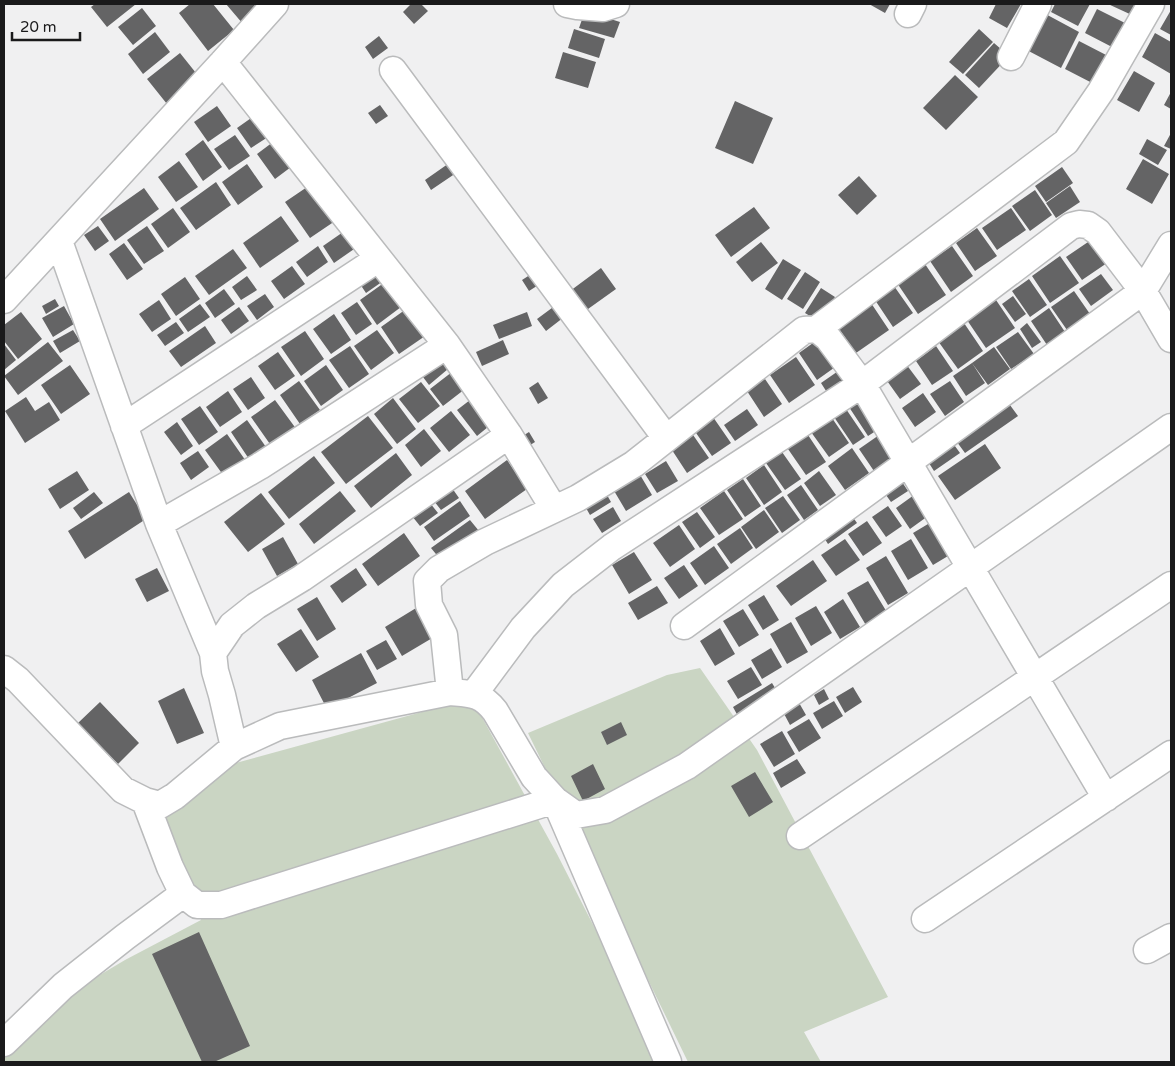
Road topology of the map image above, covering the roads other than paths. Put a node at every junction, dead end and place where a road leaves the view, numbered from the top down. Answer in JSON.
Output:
{"nodes":[{"id":1,"x":275,"y":4,"type":"edge"},
{"id":2,"x":566,"y":4,"type":"edge"},
{"id":3,"x":616,"y":4,"type":"edge"},
{"id":4,"x":1038,"y":4,"type":"edge"},
{"id":5,"x":1151,"y":4,"type":"edge"},
{"id":6,"x":1011,"y":57,"type":"dead end"},
{"id":7,"x":223,"y":62,"type":"junction"},
{"id":8,"x":393,"y":70,"type":"dead end"},
{"id":9,"x":59,"y":241,"type":"junction"},
{"id":10,"x":1171,"y":245,"type":"edge"},
{"id":11,"x":378,"y":259,"type":"junction"},
{"id":12,"x":1143,"y":291,"type":"junction"},
{"id":13,"x":4,"y":300,"type":"edge"},
{"id":14,"x":817,"y":329,"type":"junction"},
{"id":15,"x":1171,"y":339,"type":"edge"},
{"id":16,"x":447,"y":345,"type":"junction"},
{"id":17,"x":862,"y":384,"type":"junction"},
{"id":18,"x":124,"y":426,"type":"junction"},
{"id":19,"x":1171,"y":427,"type":"edge"},
{"id":20,"x":509,"y":435,"type":"junction"},
{"id":21,"x":666,"y":438,"type":"junction"},
{"id":22,"x":908,"y":462,"type":"junction"},
{"id":23,"x":554,"y":509,"type":"junction"},
{"id":24,"x":159,"y":524,"type":"junction"},
{"id":25,"x":970,"y":568,"type":"junction"},
{"id":26,"x":1171,"y":585,"type":"edge"},
{"id":27,"x":684,"y":626,"type":"dead end"},
{"id":28,"x":213,"y":653,"type":"junction"},
{"id":29,"x":4,"y":668,"type":"edge"},
{"id":30,"x":1035,"y":678,"type":"junction"},
{"id":31,"x":462,"y":693,"type":"junction"},
{"id":32,"x":234,"y":747,"type":"junction"},
{"id":33,"x":1171,"y":754,"type":"edge"},
{"id":34,"x":1106,"y":798,"type":"junction"},
{"id":35,"x":556,"y":800,"type":"junction"},
{"id":36,"x":145,"y":801,"type":"junction"},
{"id":37,"x":800,"y":836,"type":"dead end"},
{"id":38,"x":183,"y":894,"type":"junction"},
{"id":39,"x":925,"y":919,"type":"dead end"},
{"id":40,"x":1171,"y":937,"type":"edge"},
{"id":41,"x":1147,"y":950,"type":"dead end"},
{"id":42,"x":4,"y":1042,"type":"edge"},
{"id":43,"x":668,"y":1062,"type":"edge"}],
"edges":[{"from":1,"to":7,"type":"street"},
{"from":2,"to":3,"type":"street"},
{"from":4,"to":6,"type":"street"},
{"from":5,"to":14,"type":"street"},
{"from":7,"to":9,"type":"street"},
{"from":7,"to":11,"type":"street"},
{"from":8,"to":21,"type":"street"},
{"from":9,"to":13,"type":"street"},
{"from":9,"to":18,"type":"street"},
{"from":10,"to":12,"type":"street"},
{"from":11,"to":16,"type":"street"},
{"from":11,"to":18,"type":"street"},
{"from":12,"to":15,"type":"street"},
{"from":12,"to":17,"type":"street"},
{"from":12,"to":22,"type":"street"},
{"from":14,"to":17,"type":"street"},
{"from":14,"to":21,"type":"street"},
{"from":16,"to":20,"type":"street"},
{"from":16,"to":24,"type":"street"},
{"from":17,"to":22,"type":"street"},
{"from":17,"to":31,"type":"street"},
{"from":18,"to":24,"type":"street"},
{"from":19,"to":25,"type":"street"},
{"from":20,"to":23,"type":"street"},
{"from":20,"to":28,"type":"street"},
{"from":21,"to":23,"type":"street"},
{"from":22,"to":25,"type":"street"},
{"from":22,"to":27,"type":"street"},
{"from":23,"to":31,"type":"street"},
{"from":24,"to":28,"type":"street"},
{"from":25,"to":30,"type":"street"},
{"from":25,"to":35,"type":"street"},
{"from":26,"to":30,"type":"street"},
{"from":28,"to":32,"type":"street"},
{"from":29,"to":36,"type":"street"},
{"from":30,"to":34,"type":"street"},
{"from":30,"to":37,"type":"street"},
{"from":31,"to":32,"type":"street"},
{"from":31,"to":35,"type":"street"},
{"from":32,"to":36,"type":"street"},
{"from":33,"to":34,"type":"street"},
{"from":34,"to":39,"type":"street"},
{"from":35,"to":38,"type":"street"},
{"from":35,"to":43,"type":"street"},
{"from":36,"to":38,"type":"street"},
{"from":38,"to":42,"type":"street"},
{"from":40,"to":41,"type":"street"}]}
